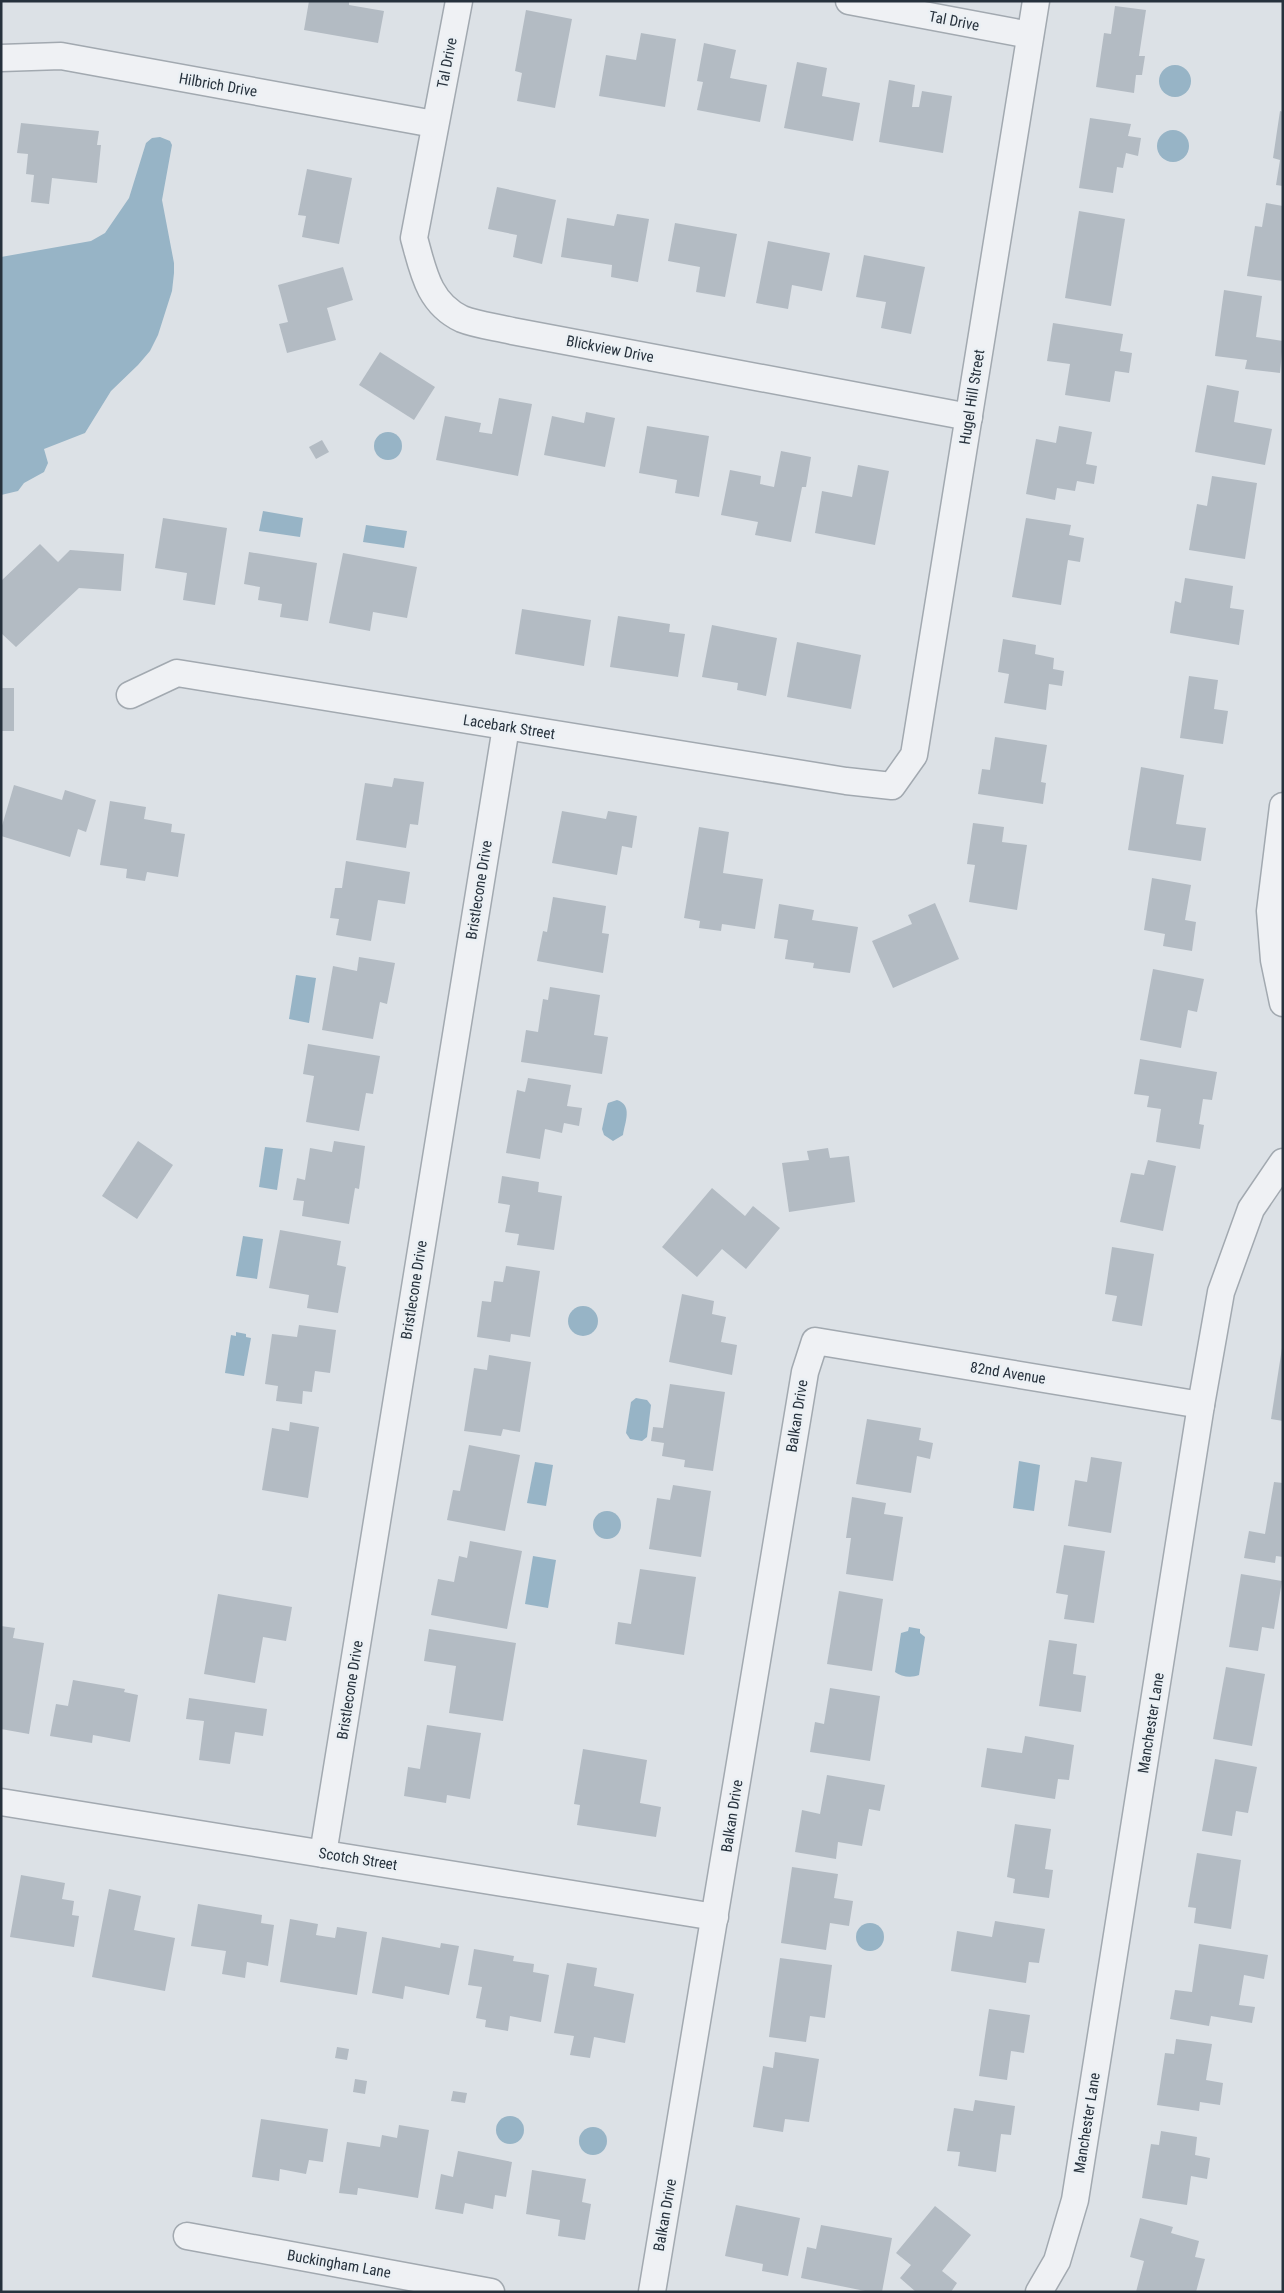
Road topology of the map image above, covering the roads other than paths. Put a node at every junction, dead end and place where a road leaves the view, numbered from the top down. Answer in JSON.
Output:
{"nodes":[{"id":1,"x":459,"y":1,"type":"edge"},
{"id":2,"x":849,"y":1,"type":"edge"},
{"id":3,"x":1036,"y":1,"type":"edge"},
{"id":4,"x":1030,"y":35,"type":"junction"},
{"id":5,"x":1,"y":58,"type":"edge"},
{"id":6,"x":434,"y":124,"type":"junction"},
{"id":7,"x":969,"y":417,"type":"junction"},
{"id":8,"x":130,"y":695,"type":"dead end"},
{"id":9,"x":506,"y":727,"type":"junction"},
{"id":10,"x":892,"y":786,"type":"joint"},
{"id":11,"x":1283,"y":806,"type":"edge"},
{"id":12,"x":1283,"y":1003,"type":"edge"},
{"id":13,"x":1283,"y":1162,"type":"edge"},
{"id":14,"x":815,"y":1341,"type":"joint"},
{"id":15,"x":1201,"y":1405,"type":"junction"},
{"id":16,"x":1,"y":1802,"type":"edge"},
{"id":17,"x":323,"y":1854,"type":"junction"},
{"id":18,"x":715,"y":1917,"type":"junction"},
{"id":19,"x":187,"y":2236,"type":"dead end"},
{"id":20,"x":491,"y":2292,"type":"edge"},
{"id":21,"x":652,"y":2292,"type":"edge"},
{"id":22,"x":1039,"y":2292,"type":"edge"}],
"edges":[{"from":1,"to":6,"type":"street","name":"Tal Drive"},
{"from":2,"to":4,"type":"street","name":"Tal Drive"},
{"from":3,"to":4,"type":"street","name":"Hugel Hill Street"},
{"from":4,"to":7,"type":"street","name":"Hugel Hill Street"},
{"from":5,"to":6,"type":"street","name":"Hilbrich Drive"},
{"from":6,"to":7,"type":"street","name":"Blickview Drive"},
{"from":7,"to":10,"type":"street","name":"Hugel Hill Street"},
{"from":8,"to":9,"type":"street","name":"Lacebark Street"},
{"from":9,"to":10,"type":"street","name":"Lacebark Street"},
{"from":9,"to":17,"type":"street","name":"Bristlecone Drive"},
{"from":11,"to":12,"type":"street"},
{"from":13,"to":15,"type":"street","name":"Manchester Lane"},
{"from":14,"to":15,"type":"street","name":"82nd Avenue"},
{"from":14,"to":18,"type":"street","name":"Balkan Drive"},
{"from":15,"to":22,"type":"street","name":"Manchester Lane"},
{"from":16,"to":17,"type":"street","name":"Scotch Street"},
{"from":17,"to":18,"type":"street","name":"Scotch Street"},
{"from":18,"to":21,"type":"street","name":"Balkan Drive"},
{"from":19,"to":20,"type":"street","name":"Buckingham Lane"}]}
